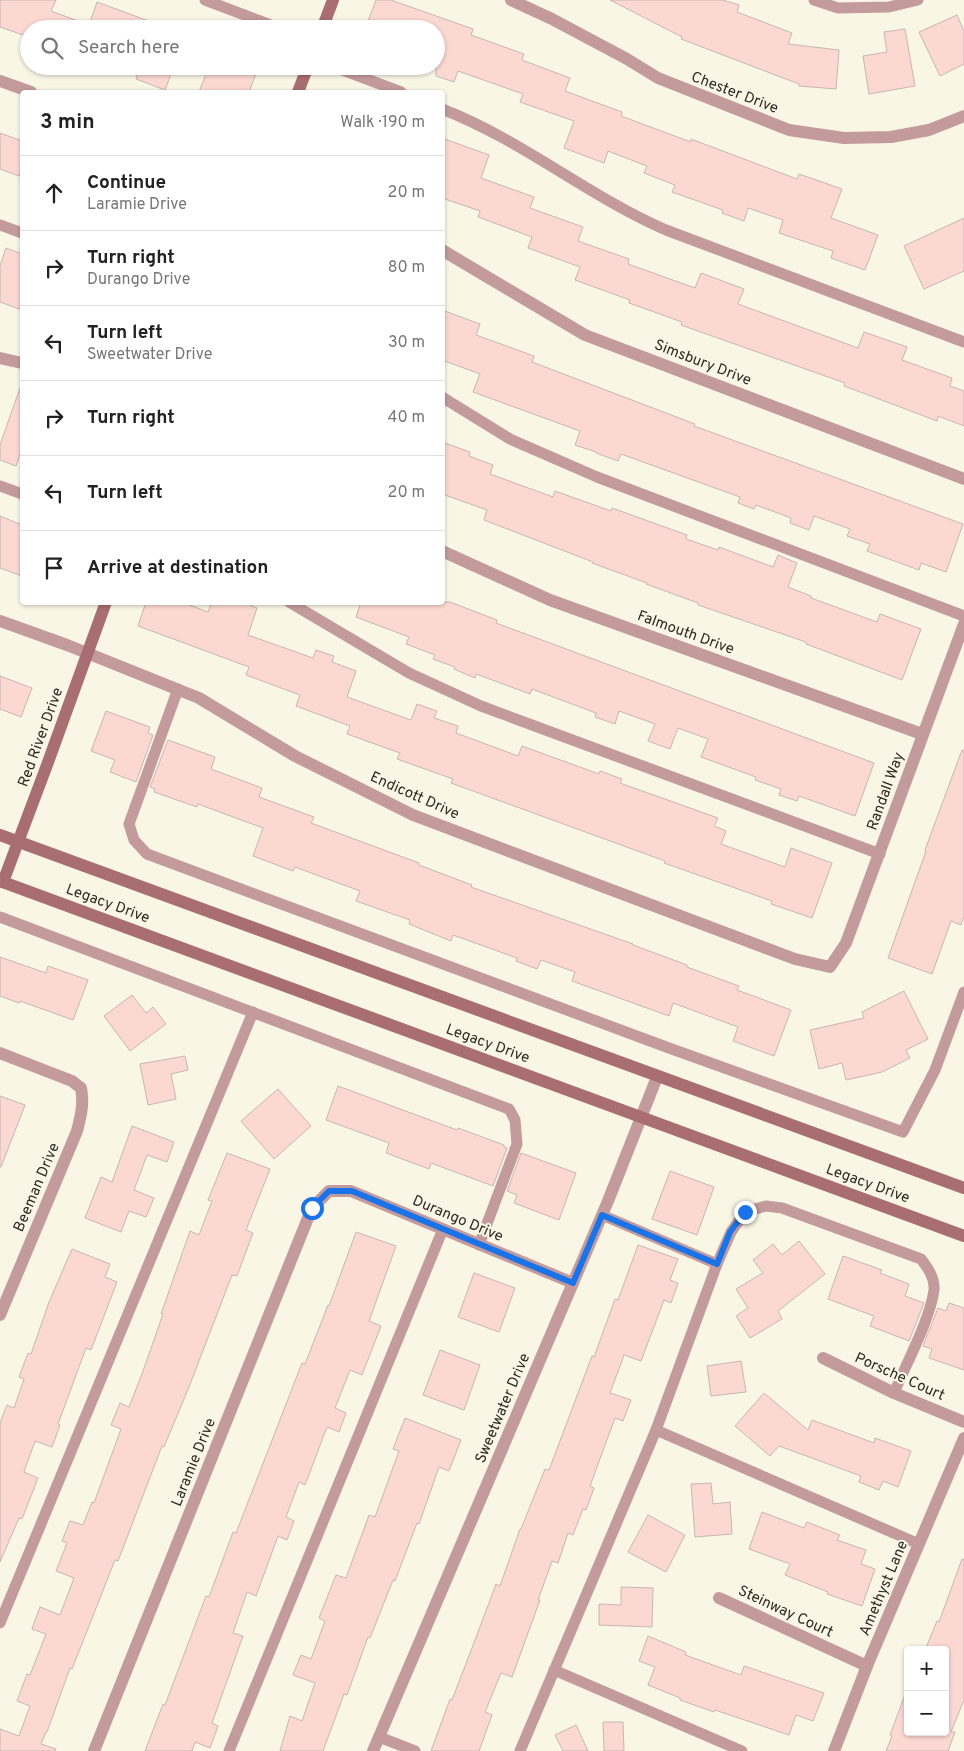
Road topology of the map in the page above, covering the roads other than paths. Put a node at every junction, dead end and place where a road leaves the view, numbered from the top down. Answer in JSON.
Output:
{"nodes":[{"id":1,"x":205,"y":0,"type":"edge"},
{"id":2,"x":333,"y":0,"type":"edge"},
{"id":3,"x":511,"y":0,"type":"edge"},
{"id":4,"x":814,"y":0,"type":"edge"},
{"id":5,"x":918,"y":0,"type":"edge"},
{"id":6,"x":257,"y":20,"type":"edge"},
{"id":7,"x":325,"y":20,"type":"edge"},
{"id":8,"x":305,"y":75,"type":"edge"},
{"id":9,"x":356,"y":75,"type":"edge"},
{"id":10,"x":0,"y":81,"type":"edge"},
{"id":11,"x":25,"y":90,"type":"edge"},
{"id":12,"x":299,"y":90,"type":"edge"},
{"id":13,"x":396,"y":90,"type":"edge"},
{"id":14,"x":445,"y":110,"type":"edge"},
{"id":15,"x":964,"y":116,"type":"edge"},
{"id":16,"x":0,"y":225,"type":"edge"},
{"id":17,"x":20,"y":232,"type":"edge"},
{"id":18,"x":445,"y":252,"type":"edge"},
{"id":19,"x":964,"y":342,"type":"edge"},
{"id":20,"x":0,"y":358,"type":"edge"},
{"id":21,"x":20,"y":363,"type":"edge"},
{"id":22,"x":445,"y":399,"type":"edge"},
{"id":23,"x":964,"y":479,"type":"edge"},
{"id":24,"x":0,"y":486,"type":"edge"},
{"id":25,"x":20,"y":493,"type":"edge"},
{"id":26,"x":445,"y":552,"type":"edge"},
{"id":27,"x":105,"y":605,"type":"edge"},
{"id":28,"x":294,"y":605,"type":"edge"},
{"id":29,"x":964,"y":616,"type":"edge"},
{"id":30,"x":0,"y":621,"type":"edge"},
{"id":31,"x":964,"y":624,"type":"edge"},
{"id":32,"x":87,"y":653,"type":"junction"},
{"id":33,"x":178,"y":689,"type":"junction"},
{"id":34,"x":922,"y":734,"type":"junction"},
{"id":35,"x":0,"y":835,"type":"edge"},
{"id":36,"x":18,"y":841,"type":"junction"},
{"id":37,"x":880,"y":854,"type":"junction"},
{"id":38,"x":1,"y":881,"type":"edge"},
{"id":39,"x":0,"y":917,"type":"edge"},
{"id":40,"x":830,"y":967,"type":"joint"},
{"id":41,"x":964,"y":992,"type":"edge"},
{"id":42,"x":253,"y":1012,"type":"junction"},
{"id":43,"x":0,"y":1054,"type":"edge"},
{"id":44,"x":657,"y":1077,"type":"junction"},
{"id":45,"x":641,"y":1116,"type":"junction"},
{"id":46,"x":964,"y":1188,"type":"edge"},
{"id":47,"x":329,"y":1191,"type":"joint"},
{"id":48,"x":602,"y":1215,"type":"junction"},
{"id":49,"x":443,"y":1229,"type":"junction"},
{"id":50,"x":964,"y":1236,"type":"edge"},
{"id":51,"x":480,"y":1245,"type":"junction"},
{"id":52,"x":717,"y":1264,"type":"junction"},
{"id":53,"x":573,"y":1283,"type":"junction"},
{"id":54,"x":0,"y":1315,"type":"edge"},
{"id":55,"x":823,"y":1358,"type":"dead end"},
{"id":56,"x":894,"y":1393,"type":"junction"},
{"id":57,"x":964,"y":1422,"type":"edge"},
{"id":58,"x":656,"y":1430,"type":"junction"},
{"id":59,"x":964,"y":1438,"type":"edge"},
{"id":60,"x":919,"y":1544,"type":"junction"},
{"id":61,"x":719,"y":1598,"type":"dead end"},
{"id":62,"x":0,"y":1624,"type":"edge"},
{"id":63,"x":867,"y":1666,"type":"junction"},
{"id":64,"x":554,"y":1670,"type":"junction"},
{"id":65,"x":379,"y":1737,"type":"junction"},
{"id":66,"x":94,"y":1751,"type":"edge"},
{"id":67,"x":230,"y":1751,"type":"edge"},
{"id":68,"x":374,"y":1751,"type":"edge"},
{"id":69,"x":415,"y":1751,"type":"edge"},
{"id":70,"x":520,"y":1751,"type":"edge"},
{"id":71,"x":742,"y":1751,"type":"edge"},
{"id":72,"x":834,"y":1751,"type":"edge"}],
"edges":[{"from":1,"to":6,"type":"lane"},
{"from":2,"to":7,"type":"main road"},
{"from":3,"to":15,"type":"street","name":"Chester Drive"},
{"from":4,"to":5,"type":"lane"},
{"from":8,"to":12,"type":"main road"},
{"from":9,"to":13,"type":"lane"},
{"from":10,"to":11,"type":"street"},
{"from":14,"to":19,"type":"lane"},
{"from":16,"to":17,"type":"lane"},
{"from":18,"to":23,"type":"street","name":"Simsbury Drive"},
{"from":20,"to":21,"type":"street"},
{"from":22,"to":29,"type":"lane"},
{"from":24,"to":25,"type":"lane"},
{"from":26,"to":34,"type":"street","name":"Falmouth Drive"},
{"from":27,"to":32,"type":"main road","name":"Red River Drive"},
{"from":28,"to":37,"type":"lane"},
{"from":30,"to":32,"type":"street","name":"Endicott Drive"},
{"from":31,"to":34,"type":"street","name":"Randall Way"},
{"from":32,"to":33,"type":"street","name":"Endicott Drive"},
{"from":32,"to":36,"type":"main road","name":"Red River Drive"},
{"from":33,"to":40,"type":"street","name":"Endicott Drive"},
{"from":33,"to":41,"type":"lane"},
{"from":34,"to":37,"type":"street","name":"Randall Way"},
{"from":35,"to":36,"type":"main road","name":"Legacy Drive"},
{"from":36,"to":38,"type":"main road","name":"Red River Drive"},
{"from":36,"to":44,"type":"main road","name":"Legacy Drive"},
{"from":37,"to":40,"type":"street","name":"Randall Way"},
{"from":38,"to":45,"type":"main road","name":"Legacy Drive"},
{"from":39,"to":42,"type":"lane"},
{"from":42,"to":51,"type":"lane"},
{"from":42,"to":62,"type":"lane"},
{"from":43,"to":54,"type":"street","name":"Beeman Drive"},
{"from":44,"to":45,"type":"street","name":"Sweetwater Drive"},
{"from":44,"to":46,"type":"main road","name":"Legacy Drive"},
{"from":45,"to":48,"type":"street","name":"Sweetwater Drive"},
{"from":45,"to":50,"type":"main road","name":"Legacy Drive"},
{"from":47,"to":49,"type":"street","name":"Durango Drive"},
{"from":47,"to":66,"type":"street","name":"Laramie Drive"},
{"from":48,"to":52,"type":"lane"},
{"from":48,"to":53,"type":"street","name":"Sweetwater Drive"},
{"from":49,"to":51,"type":"street","name":"Durango Drive"},
{"from":49,"to":67,"type":"lane"},
{"from":51,"to":53,"type":"street","name":"Durango Drive"},
{"from":52,"to":56,"type":"lane"},
{"from":52,"to":58,"type":"lane"},
{"from":53,"to":65,"type":"street","name":"Sweetwater Drive"},
{"from":55,"to":56,"type":"street","name":"Porsche Court"},
{"from":56,"to":57,"type":"street","name":"Porsche Court"},
{"from":58,"to":60,"type":"lane"},
{"from":58,"to":64,"type":"lane"},
{"from":59,"to":60,"type":"street","name":"Amethyst Lane"},
{"from":60,"to":63,"type":"street","name":"Amethyst Lane"},
{"from":61,"to":63,"type":"street","name":"Steinway Court"},
{"from":63,"to":72,"type":"street","name":"Amethyst Lane"},
{"from":64,"to":70,"type":"lane"},
{"from":64,"to":71,"type":"lane"},
{"from":65,"to":68,"type":"street","name":"Sweetwater Drive"},
{"from":65,"to":69,"type":"lane"}]}
